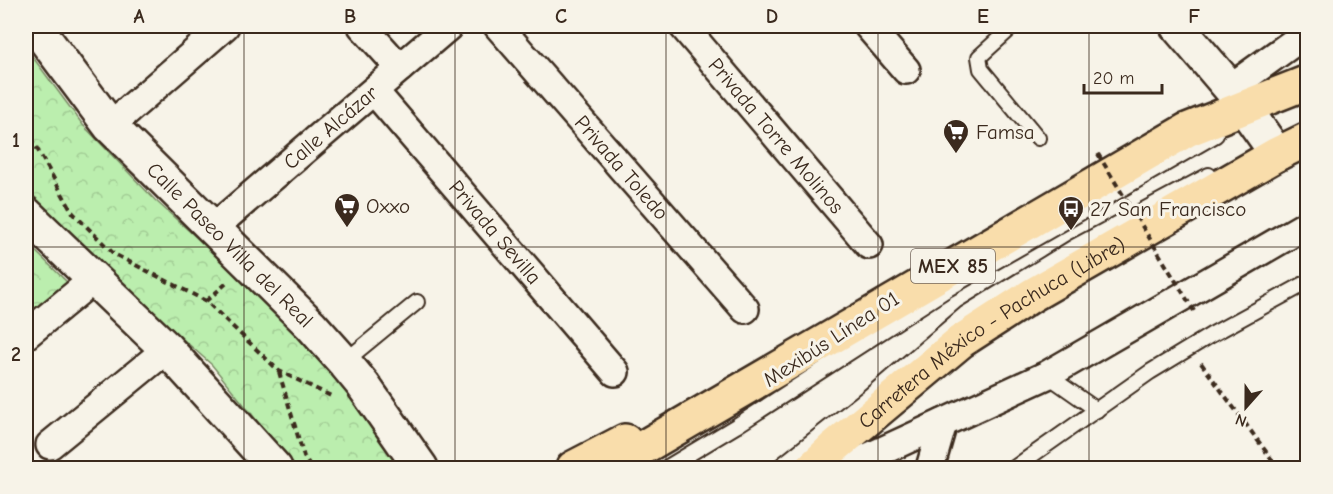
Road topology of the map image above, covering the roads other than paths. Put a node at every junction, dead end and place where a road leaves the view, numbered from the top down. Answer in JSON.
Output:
{"nodes":[{"id":1,"x":35,"y":26,"type":"edge"},
{"id":2,"x":225,"y":26,"type":"edge"},
{"id":3,"x":362,"y":26,"type":"edge"},
{"id":4,"x":449,"y":26,"type":"edge"},
{"id":5,"x":498,"y":26,"type":"edge"},
{"id":6,"x":683,"y":26,"type":"edge"},
{"id":7,"x":868,"y":26,"type":"edge"},
{"id":8,"x":1013,"y":26,"type":"edge"},
{"id":9,"x":1177,"y":26,"type":"edge"},
{"id":10,"x":1301,"y":30,"type":"edge"},
{"id":11,"x":400,"y":68,"type":"junction"},
{"id":12,"x":906,"y":70,"type":"dead end"},
{"id":13,"x":1308,"y":82,"type":"edge"},
{"id":14,"x":374,"y":90,"type":"junction"},
{"id":15,"x":1251,"y":123,"type":"junction"},
{"id":16,"x":110,"y":126,"type":"junction"},
{"id":17,"x":1308,"y":126,"type":"edge"},
{"id":18,"x":1038,"y":138,"type":"dead end"},
{"id":19,"x":1308,"y":139,"type":"edge"},
{"id":20,"x":26,"y":214,"type":"edge"},
{"id":21,"x":1308,"y":224,"type":"edge"},
{"id":22,"x":212,"y":230,"type":"junction"},
{"id":23,"x":869,"y":245,"type":"dead end"},
{"id":24,"x":94,"y":279,"type":"junction"},
{"id":25,"x":1308,"y":282,"type":"edge"},
{"id":26,"x":417,"y":302,"type":"dead end"},
{"id":27,"x":745,"y":309,"type":"dead end"},
{"id":28,"x":26,"y":335,"type":"edge"},
{"id":29,"x":167,"y":349,"type":"junction"},
{"id":30,"x":344,"y":362,"type":"junction"},
{"id":31,"x":615,"y":372,"type":"dead end"},
{"id":32,"x":1047,"y":375,"type":"junction"},
{"id":33,"x":729,"y":397,"type":"junction"},
{"id":34,"x":1096,"y":410,"type":"junction"},
{"id":35,"x":943,"y":423,"type":"junction"},
{"id":36,"x":50,"y":445,"type":"dead end"},
{"id":37,"x":268,"y":466,"type":"edge"},
{"id":38,"x":422,"y":468,"type":"edge"},
{"id":39,"x":573,"y":468,"type":"edge"},
{"id":40,"x":608,"y":468,"type":"edge"},
{"id":41,"x":666,"y":468,"type":"edge"},
{"id":42,"x":778,"y":468,"type":"edge"},
{"id":43,"x":812,"y":468,"type":"edge"},
{"id":44,"x":845,"y":468,"type":"edge"},
{"id":45,"x":930,"y":468,"type":"edge"},
{"id":46,"x":1014,"y":468,"type":"edge"}],
"edges":[{"from":1,"to":16,"type":"street","name":"Calle Paseo Villa del Real"},
{"from":2,"to":16,"type":"street"},
{"from":3,"to":11,"type":"street"},
{"from":4,"to":11,"type":"street","name":"Calle Alcázar"},
{"from":5,"to":27,"type":"street","name":"Privada Toledo"},
{"from":6,"to":23,"type":"street","name":"Privada Torre Molinos"},
{"from":7,"to":12,"type":"street"},
{"from":8,"to":18,"type":"lane"},
{"from":9,"to":15,"type":"street"},
{"from":10,"to":15,"type":"street"},
{"from":11,"to":14,"type":"street","name":"Calle Alcázar"},
{"from":13,"to":15,"type":"main road","name":"Carretera México - Pachuca (Libre)","number":"MEX 85"},
{"from":14,"to":22,"type":"street","name":"Calle Alcázar"},
{"from":14,"to":31,"type":"street","name":"Privada Sevilla"},
{"from":15,"to":17,"type":"lane","name":"Mexibús Línea 01"},
{"from":15,"to":19,"type":"main road","name":"Carretera México - Pachuca (Libre)","number":"MEX 85"},
{"from":15,"to":33,"type":"main road","name":"Carretera México - Pachuca (Libre)","number":"MEX 85"},
{"from":15,"to":41,"type":"lane","name":"Mexibús Línea 01"},
{"from":15,"to":42,"type":"lane","name":"Mexibús Línea 01"},
{"from":15,"to":43,"type":"main road","name":"Carretera México - Pachuca (Libre)","number":"MEX 85"},
{"from":16,"to":22,"type":"street","name":"Calle Paseo Villa del Real"},
{"from":20,"to":24,"type":"street"},
{"from":21,"to":32,"type":"street"},
{"from":22,"to":30,"type":"street","name":"Calle Paseo Villa del Real"},
{"from":24,"to":28,"type":"street"},
{"from":24,"to":29,"type":"street"},
{"from":25,"to":34,"type":"lane"},
{"from":26,"to":30,"type":"lane"},
{"from":29,"to":36,"type":"street"},
{"from":29,"to":37,"type":"street"},
{"from":30,"to":38,"type":"street","name":"Calle Paseo Villa del Real"},
{"from":32,"to":34,"type":"lane"},
{"from":32,"to":35,"type":"street"},
{"from":33,"to":39,"type":"main road"},
{"from":33,"to":40,"type":"main road","name":"Carretera México - Pachuca (Libre)","number":"MEX 85"},
{"from":34,"to":46,"type":"lane"},
{"from":35,"to":44,"type":"street"},
{"from":35,"to":45,"type":"street"}]}
